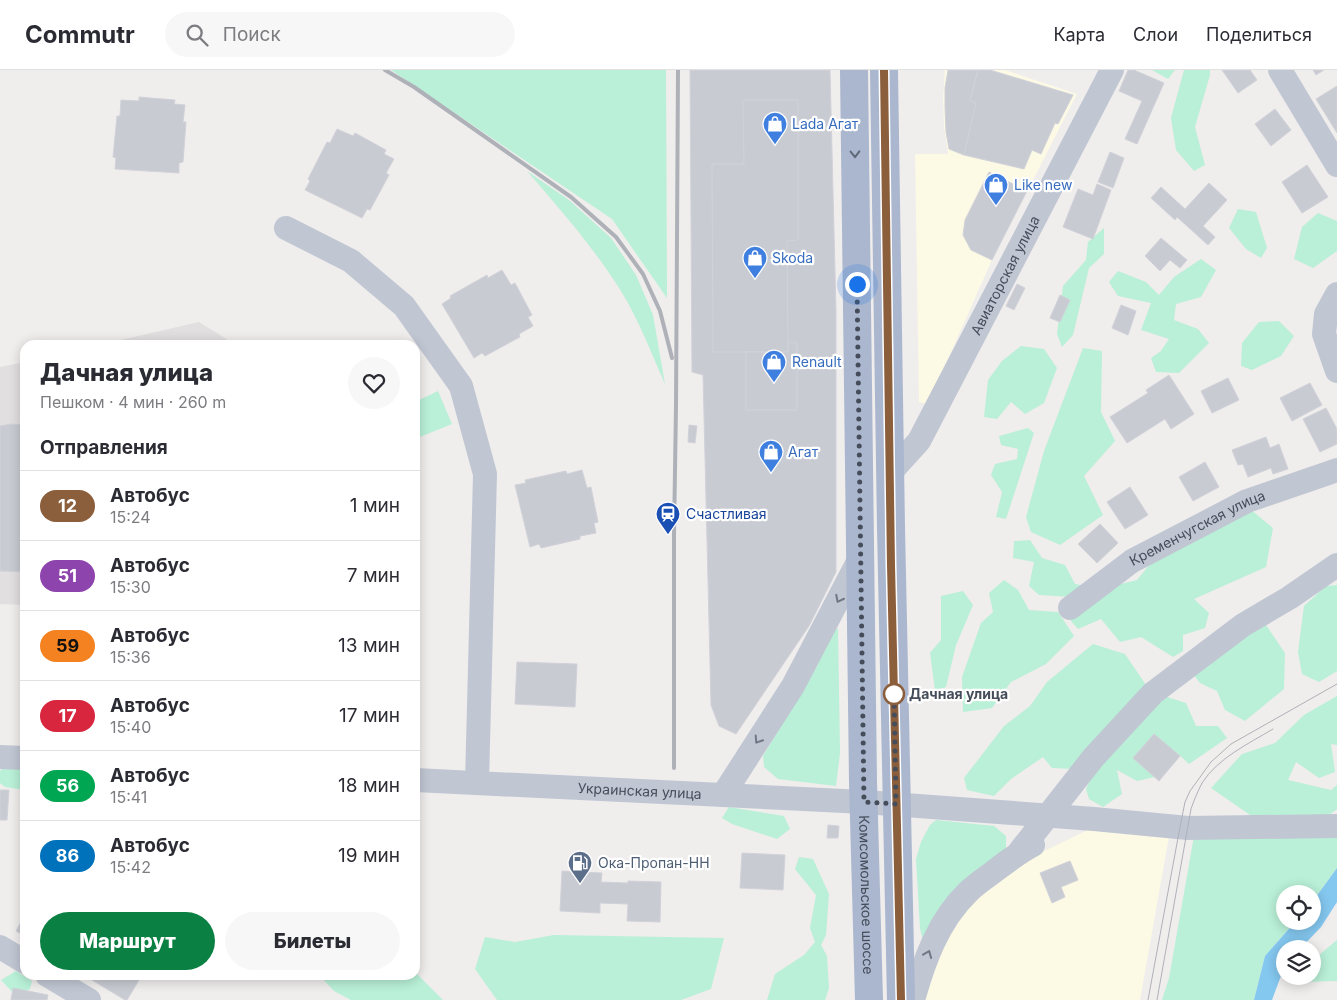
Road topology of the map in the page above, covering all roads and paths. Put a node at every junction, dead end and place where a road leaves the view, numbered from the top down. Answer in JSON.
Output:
{"nodes":[{"id":1,"x":854,"y":70,"type":"edge"},
{"id":2,"x":884,"y":70,"type":"edge"},
{"id":3,"x":1112,"y":70,"type":"edge"},
{"id":4,"x":1280,"y":70,"type":"edge"},
{"id":5,"x":1337,"y":165,"type":"edge"},
{"id":6,"x":286,"y":228,"type":"dead end"},
{"id":7,"x":1337,"y":294,"type":"edge"},
{"id":8,"x":1337,"y":371,"type":"edge"},
{"id":9,"x":1337,"y":470,"type":"edge"},
{"id":10,"x":890,"y":473,"type":"junction"},
{"id":11,"x":861,"y":556,"type":"junction"},
{"id":12,"x":1337,"y":565,"type":"edge"},
{"id":13,"x":1070,"y":608,"type":"dead end"},
{"id":14,"x":0,"y":757,"type":"edge"},
{"id":15,"x":20,"y":758,"type":"edge"},
{"id":16,"x":420,"y":780,"type":"edge"},
{"id":17,"x":477,"y":783,"type":"junction"},
{"id":18,"x":723,"y":795,"type":"junction"},
{"id":19,"x":864,"y":802,"type":"junction"},
{"id":20,"x":896,"y":804,"type":"junction"},
{"id":21,"x":1010,"y":813,"type":"junction"},
{"id":22,"x":1048,"y":816,"type":"junction"},
{"id":23,"x":1094,"y":819,"type":"junction"},
{"id":24,"x":1337,"y":826,"type":"edge"},
{"id":25,"x":1020,"y":851,"type":"junction"},
{"id":26,"x":0,"y":948,"type":"edge"},
{"id":27,"x":20,"y":959,"type":"edge"},
{"id":28,"x":55,"y":980,"type":"edge"},
{"id":29,"x":89,"y":1000,"type":"edge"},
{"id":30,"x":870,"y":1000,"type":"edge"},
{"id":31,"x":901,"y":1000,"type":"edge"},
{"id":32,"x":913,"y":1000,"type":"edge"}],
"edges":[{"from":1,"to":11,"type":"main road","name":"Комсомольское шоссе","one_way":true},
{"from":2,"to":10,"type":"main road"},
{"from":3,"to":10,"type":"street","name":"Авиаторская улица"},
{"from":4,"to":5,"type":"street"},
{"from":6,"to":17,"type":"street"},
{"from":7,"to":8,"type":"street"},
{"from":9,"to":13,"type":"street","name":"Кременчугская улица"},
{"from":10,"to":20,"type":"main road"},
{"from":11,"to":18,"type":"street","one_way":true},
{"from":11,"to":19,"type":"main road","name":"Комсомольское шоссе"},
{"from":12,"to":22,"type":"street"},
{"from":14,"to":15,"type":"street"},
{"from":16,"to":17,"type":"street","name":"Украинская улица"},
{"from":17,"to":18,"type":"street","name":"Украинская улица"},
{"from":18,"to":19,"type":"street","name":"Украинская улица"},
{"from":19,"to":20,"type":"street","name":"Украинская улица"},
{"from":19,"to":30,"type":"main road","name":"Комсомольское шоссе"},
{"from":20,"to":21,"type":"street","name":"Украинская улица"},
{"from":20,"to":31,"type":"main road"},
{"from":21,"to":22,"type":"street","name":"Украинская улица"},
{"from":21,"to":25,"type":"street"},
{"from":22,"to":23,"type":"street","name":"Украинская улица"},
{"from":22,"to":25,"type":"street"},
{"from":23,"to":24,"type":"street","name":"Украинская улица"},
{"from":23,"to":25,"type":"street"},
{"from":32,"to":25,"type":"street","one_way":true},
{"from":26,"to":27,"type":"street"},
{"from":28,"to":29,"type":"street"}]}
